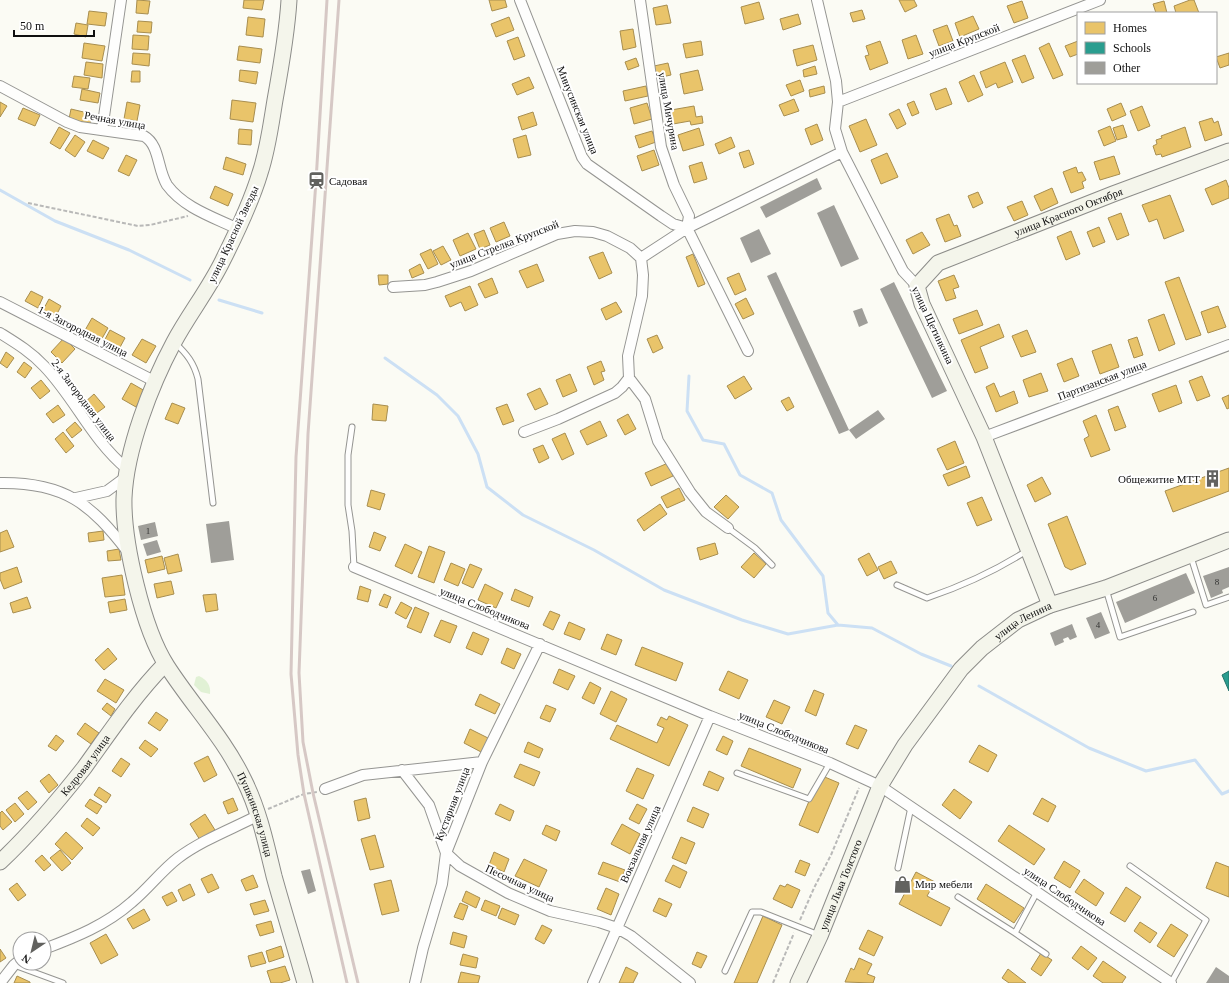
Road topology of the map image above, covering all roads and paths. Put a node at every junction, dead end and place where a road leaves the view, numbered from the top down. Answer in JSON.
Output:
{"nodes":[{"id":1,"x":121,"y":0,"type":"edge"},
{"id":2,"x":289,"y":0,"type":"edge"},
{"id":3,"x":520,"y":0,"type":"edge"},
{"id":4,"x":640,"y":0,"type":"edge"},
{"id":5,"x":817,"y":0,"type":"edge"},
{"id":6,"x":1100,"y":0,"type":"edge"},
{"id":7,"x":0,"y":86,"type":"edge"},
{"id":8,"x":838,"y":102,"type":"junction"},
{"id":9,"x":102,"y":130,"type":"junction"},
{"id":10,"x":1229,"y":151,"type":"edge"},
{"id":11,"x":842,"y":152,"type":"junction"},
{"id":12,"x":28,"y":203,"type":"dead end"},
{"id":13,"x":202,"y":212,"type":"junction"},
{"id":14,"x":687,"y":228,"type":"junction"},
{"id":15,"x":238,"y":229,"type":"junction"},
{"id":16,"x":641,"y":258,"type":"junction"},
{"id":17,"x":916,"y":286,"type":"junction"},
{"id":18,"x":393,"y":287,"type":"dead end"},
{"id":19,"x":0,"y":302,"type":"edge"},
{"id":20,"x":0,"y":333,"type":"edge"},
{"id":21,"x":174,"y":342,"type":"junction"},
{"id":22,"x":1229,"y":345,"type":"edge"},
{"id":23,"x":748,"y":351,"type":"dead end"},
{"id":24,"x":629,"y":378,"type":"junction"},
{"id":25,"x":156,"y":382,"type":"junction"},
{"id":26,"x":352,"y":427,"type":"dead end"},
{"id":27,"x":524,"y":432,"type":"dead end"},
{"id":28,"x":984,"y":437,"type":"junction"},
{"id":29,"x":126,"y":473,"type":"junction"},
{"id":30,"x":0,"y":483,"type":"edge"},
{"id":31,"x":76,"y":498,"type":"junction"},
{"id":32,"x":213,"y":503,"type":"dead end"},
{"id":33,"x":730,"y":530,"type":"joint"},
{"id":34,"x":1229,"y":540,"type":"edge"},
{"id":35,"x":1029,"y":550,"type":"junction"},
{"id":36,"x":130,"y":554,"type":"junction"},
{"id":37,"x":1190,"y":554,"type":"junction"},
{"id":38,"x":772,"y":565,"type":"dead end"},
{"id":39,"x":354,"y":567,"type":"joint"},
{"id":40,"x":897,"y":585,"type":"dead end"},
{"id":41,"x":1106,"y":588,"type":"junction"},
{"id":42,"x":1229,"y":597,"type":"edge"},
{"id":43,"x":1050,"y":605,"type":"junction"},
{"id":44,"x":1193,"y":612,"type":"dead end"},
{"id":45,"x":540,"y":644,"type":"junction"},
{"id":46,"x":165,"y":664,"type":"junction"},
{"id":47,"x":710,"y":716,"type":"junction"},
{"id":48,"x":482,"y":762,"type":"junction"},
{"id":49,"x":830,"y":763,"type":"junction"},
{"id":50,"x":402,"y":770,"type":"junction"},
{"id":51,"x":737,"y":773,"type":"dead end"},
{"id":52,"x":880,"y":786,"type":"junction"},
{"id":53,"x":859,"y":788,"type":"dead end"},
{"id":54,"x":325,"y":789,"type":"joint"},
{"id":55,"x":911,"y":806,"type":"junction"},
{"id":56,"x":259,"y":815,"type":"junction"},
{"id":57,"x":446,"y":853,"type":"junction"},
{"id":58,"x":0,"y":862,"type":"edge"},
{"id":59,"x":1130,"y":866,"type":"dead end"},
{"id":60,"x":898,"y":868,"type":"dead end"},
{"id":61,"x":1037,"y":891,"type":"junction"},
{"id":62,"x":958,"y":897,"type":"dead end"},
{"id":63,"x":798,"y":925,"type":"dead end"},
{"id":64,"x":616,"y":928,"type":"junction"},
{"id":65,"x":795,"y":932,"type":"dead end"},
{"id":66,"x":1015,"y":933,"type":"junction"},
{"id":67,"x":820,"y":936,"type":"junction"},
{"id":68,"x":52,"y":946,"type":"edge"},
{"id":69,"x":1046,"y":954,"type":"dead end"},
{"id":70,"x":12,"y":968,"type":"edge"},
{"id":71,"x":37,"y":971,"type":"edge"},
{"id":72,"x":725,"y":971,"type":"dead end"},
{"id":73,"x":0,"y":983,"type":"edge"},
{"id":74,"x":63,"y":983,"type":"edge"},
{"id":75,"x":305,"y":983,"type":"edge"},
{"id":76,"x":415,"y":983,"type":"edge"},
{"id":77,"x":593,"y":983,"type":"edge"},
{"id":78,"x":690,"y":983,"type":"edge"},
{"id":79,"x":772,"y":983,"type":"edge"},
{"id":80,"x":798,"y":983,"type":"edge"},
{"id":81,"x":1171,"y":983,"type":"edge"}],
"edges":[{"from":1,"to":9,"type":"street"},
{"from":2,"to":15,"type":"main road","name":"улица Красной Звезды"},
{"from":3,"to":14,"type":"street","name":"Минусинская улица"},
{"from":4,"to":14,"type":"street","name":"улица Мичурина"},
{"from":5,"to":8,"type":"street","name":"улица Щетинкина"},
{"from":6,"to":8,"type":"street","name":"улица Крупской"},
{"from":7,"to":9,"type":"street","name":"Речная улица"},
{"from":8,"to":11,"type":"street","name":"улица Щетинкина"},
{"from":9,"to":13,"type":"street","name":"Речная улица"},
{"from":10,"to":17,"type":"main road","name":"улица Красного Октября"},
{"from":11,"to":14,"type":"street"},
{"from":11,"to":17,"type":"street","name":"улица Щетинкина"},
{"from":12,"to":13,"type":"path"},
{"from":13,"to":15,"type":"street","name":"Речная улица"},
{"from":14,"to":16,"type":"street"},
{"from":14,"to":23,"type":"street","name":"улица Мичурина"},
{"from":15,"to":21,"type":"main road","name":"улица Красной Звезды"},
{"from":16,"to":18,"type":"street","name":"улица Стрелка Крупской"},
{"from":16,"to":24,"type":"street"},
{"from":17,"to":28,"type":"main road","name":"улица Щетинкина"},
{"from":19,"to":25,"type":"street","name":"1-я Загородная улица"},
{"from":20,"to":29,"type":"street","name":"2-я Загородная улица"},
{"from":21,"to":25,"type":"main road","name":"улица Красной Звезды"},
{"from":21,"to":32,"type":"lane"},
{"from":22,"to":28,"type":"street","name":"Партизанская улица"},
{"from":24,"to":27,"type":"street"},
{"from":24,"to":33,"type":"street"},
{"from":25,"to":29,"type":"main road","name":"улица Красной Звезды"},
{"from":26,"to":39,"type":"lane"},
{"from":28,"to":35,"type":"main road","name":"улица Щетинкина"},
{"from":29,"to":31,"type":"street"},
{"from":29,"to":36,"type":"main road","name":"улица Красной Звезды"},
{"from":30,"to":31,"type":"street"},
{"from":31,"to":36,"type":"street"},
{"from":33,"to":38,"type":"lane"},
{"from":34,"to":37,"type":"main road","name":"улица Ленина"},
{"from":35,"to":40,"type":"lane"},
{"from":35,"to":43,"type":"main road","name":"улица Щетинкина"},
{"from":36,"to":46,"type":"main road","name":"Пушкинская улица"},
{"from":37,"to":41,"type":"main road","name":"улица Ленина"},
{"from":37,"to":42,"type":"lane"},
{"from":39,"to":45,"type":"street","name":"улица Слободчикова"},
{"from":41,"to":43,"type":"main road","name":"улица Ленина"},
{"from":41,"to":44,"type":"lane"},
{"from":43,"to":52,"type":"main road","name":"улица Ленина"},
{"from":45,"to":47,"type":"street","name":"улица Слободчикова"},
{"from":45,"to":48,"type":"street","name":"Кустарная улица"},
{"from":46,"to":56,"type":"main road","name":"Пушкинская улица"},
{"from":46,"to":58,"type":"main road","name":"Кедровая улица"},
{"from":47,"to":49,"type":"street","name":"улица Слободчикова"},
{"from":47,"to":64,"type":"street","name":"Вокзальная улица"},
{"from":48,"to":50,"type":"street"},
{"from":48,"to":57,"type":"street","name":"Кустарная улица"},
{"from":49,"to":51,"type":"lane"},
{"from":49,"to":52,"type":"street","name":"улица Слободчикова"},
{"from":50,"to":54,"type":"street"},
{"from":50,"to":57,"type":"street","name":"Песочная улица"},
{"from":52,"to":55,"type":"street","name":"улица Слободчикова"},
{"from":52,"to":67,"type":"main road","name":"улица Льва Толстого"},
{"from":53,"to":63,"type":"path"},
{"from":54,"to":56,"type":"path"},
{"from":55,"to":60,"type":"lane"},
{"from":55,"to":61,"type":"street","name":"улица Слободчикова"},
{"from":56,"to":68,"type":"street"},
{"from":56,"to":75,"type":"main road","name":"Пушкинская улица"},
{"from":57,"to":64,"type":"street","name":"Песочная улица"},
{"from":57,"to":76,"type":"street","name":"Кустарная улица"},
{"from":59,"to":81,"type":"lane"},
{"from":61,"to":66,"type":"lane"},
{"from":61,"to":81,"type":"street","name":"улица Слободчикова"},
{"from":62,"to":66,"type":"lane"},
{"from":64,"to":77,"type":"street","name":"Вокзальная улица"},
{"from":64,"to":78,"type":"street","name":"Песочная улица"},
{"from":65,"to":79,"type":"path"},
{"from":66,"to":69,"type":"lane"},
{"from":67,"to":72,"type":"lane"},
{"from":67,"to":80,"type":"main road","name":"улица Льва Толстого"},
{"from":70,"to":73,"type":"street"},
{"from":71,"to":74,"type":"lane"}]}
